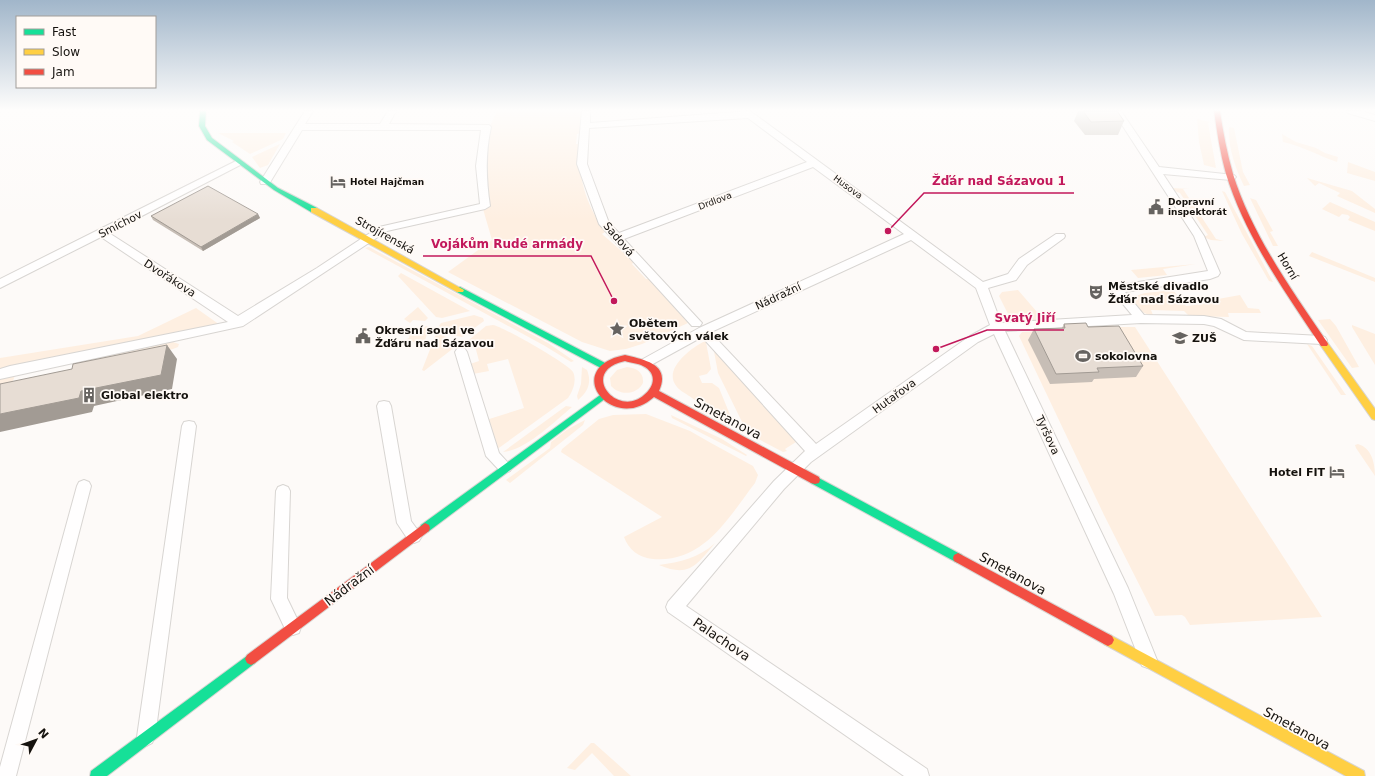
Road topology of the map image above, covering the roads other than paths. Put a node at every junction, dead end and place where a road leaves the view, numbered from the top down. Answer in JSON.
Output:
{"nodes":[{"id":1,"x":220,"y":147,"type":"edge"},
{"id":2,"x":287,"y":147,"type":"edge"},
{"id":3,"x":480,"y":147,"type":"edge"},
{"id":4,"x":583,"y":147,"type":"edge"},
{"id":5,"x":794,"y":147,"type":"edge"},
{"id":6,"x":1140,"y":147,"type":"edge"},
{"id":7,"x":1223,"y":147,"type":"edge"},
{"id":8,"x":239,"y":163,"type":"junction"},
{"id":9,"x":815,"y":163,"type":"junction"},
{"id":10,"x":1155,"y":170,"type":"junction"},
{"id":11,"x":1231,"y":177,"type":"junction"},
{"id":12,"x":265,"y":182,"type":"junction"},
{"id":13,"x":102,"y":233,"type":"junction"},
{"id":14,"x":912,"y":235,"type":"junction"},
{"id":15,"x":1060,"y":236,"type":"dead end"},
{"id":16,"x":616,"y":238,"type":"junction"},
{"id":17,"x":368,"y":240,"type":"junction"},
{"id":18,"x":0,"y":284,"type":"edge"},
{"id":19,"x":981,"y":286,"type":"junction"},
{"id":20,"x":1140,"y":319,"type":"junction"},
{"id":21,"x":239,"y":322,"type":"junction"},
{"id":22,"x":696,"y":323,"type":"dead end"},
{"id":23,"x":997,"y":327,"type":"junction"},
{"id":24,"x":708,"y":337,"type":"dead end"},
{"id":25,"x":1321,"y":340,"type":"junction"},
{"id":26,"x":461,"y":352,"type":"dead end"},
{"id":27,"x":647,"y":362,"type":"junction"},
{"id":28,"x":604,"y":366,"type":"junction"},
{"id":29,"x":0,"y":374,"type":"edge"},
{"id":30,"x":654,"y":393,"type":"junction"},
{"id":31,"x":603,"y":396,"type":"junction"},
{"id":32,"x":384,"y":406,"type":"dead end"},
{"id":33,"x":1375,"y":416,"type":"edge"},
{"id":34,"x":190,"y":426,"type":"dead end"},
{"id":35,"x":815,"y":452,"type":"junction"},
{"id":36,"x":505,"y":467,"type":"junction"},
{"id":37,"x":795,"y":469,"type":"junction"},
{"id":38,"x":84,"y":486,"type":"dead end"},
{"id":39,"x":283,"y":491,"type":"dead end"},
{"id":40,"x":414,"y":536,"type":"junction"},
{"id":41,"x":292,"y":628,"type":"junction"},
{"id":42,"x":1148,"y":661,"type":"junction"},
{"id":43,"x":146,"y":738,"type":"junction"},
{"id":44,"x":7,"y":776,"type":"edge"},
{"id":45,"x":96,"y":776,"type":"edge"},
{"id":46,"x":920,"y":776,"type":"edge"},
{"id":47,"x":1359,"y":776,"type":"edge"}],
"edges":[{"from":1,"to":8,"type":"street","name":"Strojírenská"},
{"from":2,"to":12,"type":"street"},
{"from":3,"to":17,"type":"street"},
{"from":4,"to":16,"type":"street","name":"Sadová"},
{"from":5,"to":9,"type":"street","name":"Husova"},
{"from":6,"to":10,"type":"street"},
{"from":7,"to":11,"type":"street","name":"Horní"},
{"from":8,"to":12,"type":"street","name":"Strojírenská"},
{"from":8,"to":13,"type":"street","name":"Smíchov"},
{"from":9,"to":14,"type":"street","name":"Husova"},
{"from":9,"to":16,"type":"street","name":"Drdlova"},
{"from":10,"to":11,"type":"street"},
{"from":10,"to":20,"type":"street"},
{"from":11,"to":25,"type":"street","name":"Horní"},
{"from":12,"to":17,"type":"street","name":"Strojírenská"},
{"from":13,"to":18,"type":"street","name":"Smíchov"},
{"from":13,"to":21,"type":"street","name":"Dvořákova"},
{"from":14,"to":19,"type":"street"},
{"from":14,"to":27,"type":"street","name":"Nádražní"},
{"from":15,"to":19,"type":"street"},
{"from":16,"to":22,"type":"street","name":"Sadová"},
{"from":17,"to":21,"type":"street"},
{"from":17,"to":28,"type":"street","name":"Strojírenská"},
{"from":19,"to":23,"type":"street","name":"Tyršova"},
{"from":20,"to":23,"type":"street"},
{"from":20,"to":25,"type":"street"},
{"from":21,"to":29,"type":"street"},
{"from":23,"to":35,"type":"street","name":"Hutařova"},
{"from":23,"to":42,"type":"street","name":"Tyršova"},
{"from":24,"to":35,"type":"street"},
{"from":25,"to":33,"type":"street","name":"Horní"},
{"from":26,"to":36,"type":"street"},
{"from":27,"to":28,"type":"street"},
{"from":27,"to":30,"type":"street"},
{"from":28,"to":31,"type":"street"},
{"from":30,"to":31,"type":"street"},
{"from":30,"to":37,"type":"street","name":"Smetanova"},
{"from":31,"to":36,"type":"street","name":"Nádražní"},
{"from":32,"to":40,"type":"street"},
{"from":34,"to":43,"type":"street"},
{"from":35,"to":37,"type":"street","name":"Hutařova"},
{"from":36,"to":40,"type":"street","name":"Nádražní"},
{"from":37,"to":42,"type":"street","name":"Smetanova"},
{"from":37,"to":46,"type":"street","name":"Palachova"},
{"from":38,"to":44,"type":"street"},
{"from":39,"to":41,"type":"street"},
{"from":40,"to":41,"type":"street","name":"Nádražní"},
{"from":41,"to":43,"type":"street","name":"Nádražní"},
{"from":42,"to":47,"type":"street","name":"Smetanova"},
{"from":43,"to":45,"type":"street","name":"Nádražní"}]}
